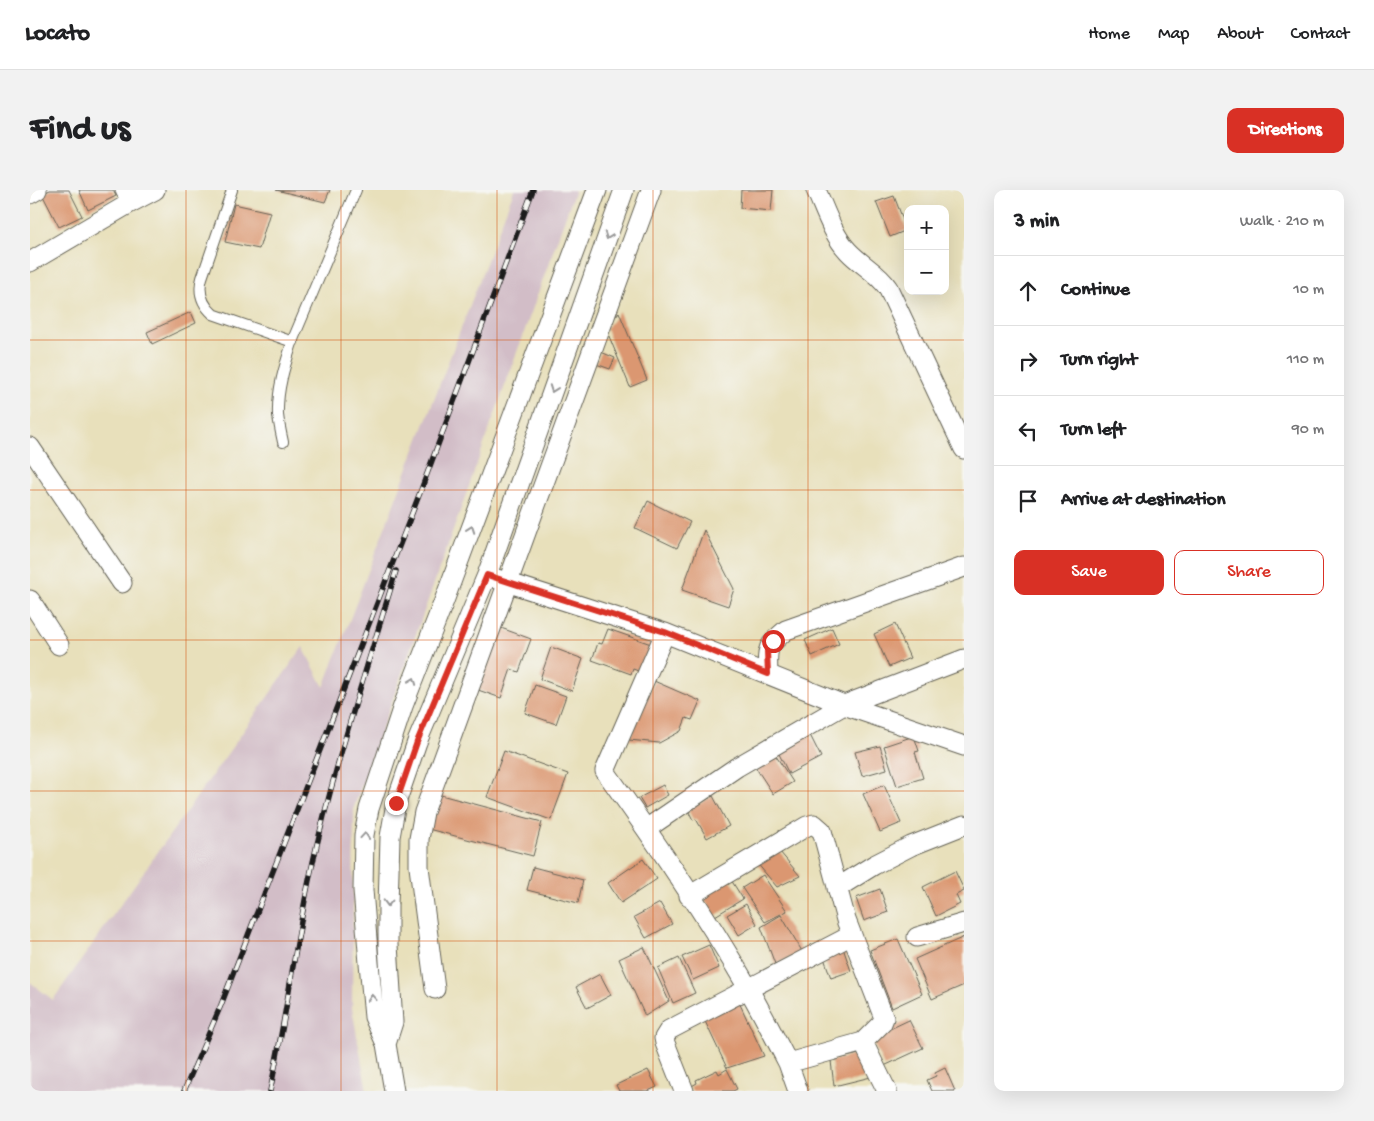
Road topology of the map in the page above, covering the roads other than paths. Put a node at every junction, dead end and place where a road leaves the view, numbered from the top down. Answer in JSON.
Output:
{"nodes":[{"id":1,"x":37,"y":190,"type":"edge"},
{"id":2,"x":154,"y":190,"type":"edge"},
{"id":3,"x":232,"y":190,"type":"edge"},
{"id":4,"x":356,"y":190,"type":"edge"},
{"id":5,"x":598,"y":190,"type":"edge"},
{"id":6,"x":624,"y":190,"type":"edge"},
{"id":7,"x":651,"y":190,"type":"edge"},
{"id":8,"x":816,"y":190,"type":"edge"},
{"id":9,"x":30,"y":194,"type":"edge"},
{"id":10,"x":128,"y":196,"type":"edge"},
{"id":11,"x":30,"y":262,"type":"edge"},
{"id":12,"x":293,"y":342,"type":"junction"},
{"id":13,"x":283,"y":442,"type":"dead end"},
{"id":14,"x":30,"y":447,"type":"edge"},
{"id":15,"x":964,"y":449,"type":"edge"},
{"id":16,"x":964,"y":567,"type":"edge"},
{"id":17,"x":487,"y":575,"type":"junction"},
{"id":18,"x":508,"y":582,"type":"junction"},
{"id":19,"x":122,"y":583,"type":"dead end"},
{"id":20,"x":30,"y":600,"type":"edge"},
{"id":21,"x":665,"y":632,"type":"junction"},
{"id":22,"x":60,"y":645,"type":"dead end"},
{"id":23,"x":964,"y":659,"type":"edge"},
{"id":24,"x":768,"y":674,"type":"junction"},
{"id":25,"x":844,"y":705,"type":"junction"},
{"id":26,"x":964,"y":746,"type":"edge"},
{"id":27,"x":964,"y":825,"type":"edge"},
{"id":28,"x":646,"y":829,"type":"junction"},
{"id":29,"x":837,"y":888,"type":"junction"},
{"id":30,"x":689,"y":896,"type":"junction"},
{"id":31,"x":964,"y":923,"type":"edge"},
{"id":32,"x":852,"y":935,"type":"junction"},
{"id":33,"x":917,"y":938,"type":"dead end"},
{"id":34,"x":748,"y":988,"type":"junction"},
{"id":35,"x":435,"y":989,"type":"dead end"},
{"id":36,"x":863,"y":1042,"type":"junction"},
{"id":37,"x":386,"y":1044,"type":"junction"},
{"id":38,"x":788,"y":1063,"type":"junction"},
{"id":39,"x":394,"y":1091,"type":"edge"},
{"id":40,"x":684,"y":1091,"type":"edge"},
{"id":41,"x":798,"y":1091,"type":"edge"},
{"id":42,"x":887,"y":1091,"type":"edge"}],
"edges":[{"from":1,"to":9,"type":"street"},
{"from":2,"to":10,"type":"street"},
{"from":3,"to":12,"type":"lane"},
{"from":4,"to":12,"type":"lane"},
{"from":37,"to":5,"type":"street","one_way":true},
{"from":6,"to":17,"type":"street","one_way":true},
{"from":7,"to":18,"type":"street"},
{"from":8,"to":15,"type":"street"},
{"from":10,"to":11,"type":"street"},
{"from":12,"to":13,"type":"lane"},
{"from":14,"to":19,"type":"street"},
{"from":16,"to":24,"type":"street"},
{"from":17,"to":18,"type":"street"},
{"from":17,"to":37,"type":"street","one_way":true},
{"from":18,"to":21,"type":"street"},
{"from":18,"to":35,"type":"street"},
{"from":20,"to":22,"type":"street"},
{"from":21,"to":24,"type":"street"},
{"from":21,"to":28,"type":"street"},
{"from":23,"to":25,"type":"street"},
{"from":24,"to":25,"type":"street"},
{"from":25,"to":26,"type":"street"},
{"from":25,"to":28,"type":"street"},
{"from":27,"to":29,"type":"street"},
{"from":28,"to":30,"type":"street"},
{"from":29,"to":30,"type":"street"},
{"from":29,"to":32,"type":"street"},
{"from":30,"to":34,"type":"street"},
{"from":31,"to":33,"type":"street"},
{"from":32,"to":34,"type":"street"},
{"from":32,"to":36,"type":"street"},
{"from":34,"to":38,"type":"street"},
{"from":34,"to":40,"type":"street"},
{"from":36,"to":38,"type":"street"},
{"from":36,"to":42,"type":"street"},
{"from":37,"to":39,"type":"street"},
{"from":38,"to":41,"type":"street"}]}
